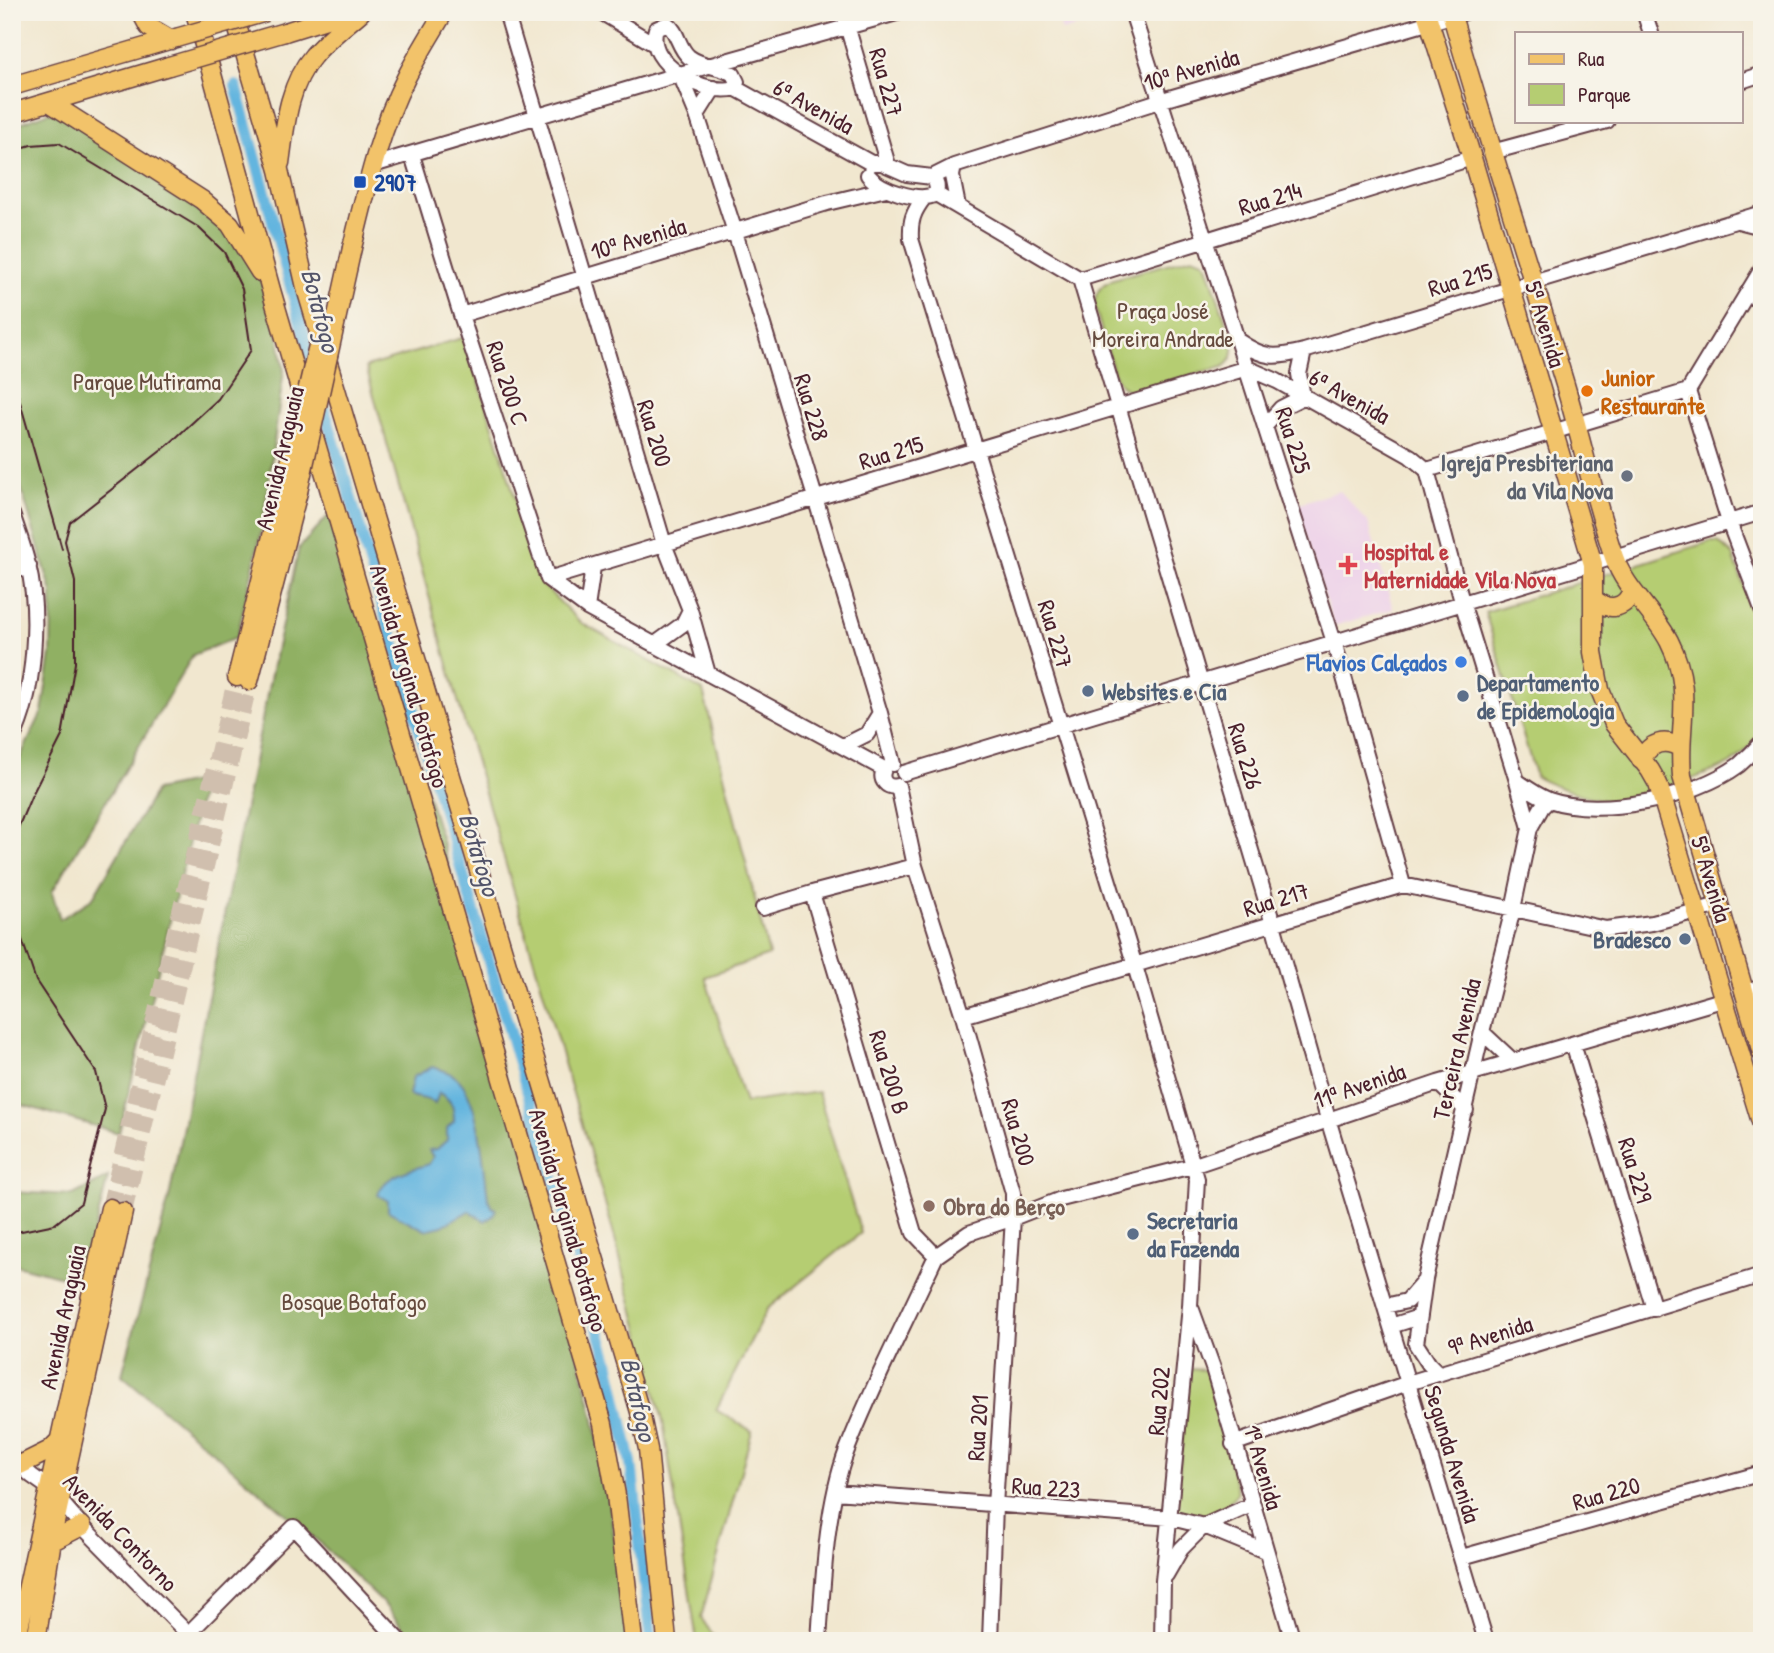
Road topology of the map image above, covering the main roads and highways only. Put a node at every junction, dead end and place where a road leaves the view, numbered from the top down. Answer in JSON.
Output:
{"nodes":[{"id":1,"x":141,"y":12,"type":"edge"},
{"id":2,"x":195,"y":12,"type":"edge"},
{"id":3,"x":233,"y":12,"type":"edge"},
{"id":4,"x":266,"y":12,"type":"edge"},
{"id":5,"x":349,"y":12,"type":"edge"},
{"id":6,"x":361,"y":12,"type":"edge"},
{"id":7,"x":444,"y":12,"type":"edge"},
{"id":8,"x":431,"y":13,"type":"edge"},
{"id":9,"x":1456,"y":14,"type":"edge"},
{"id":10,"x":1428,"y":18,"type":"edge"},
{"id":11,"x":173,"y":39,"type":"junction"},
{"id":12,"x":12,"y":86,"type":"edge"},
{"id":13,"x":49,"y":103,"type":"junction"},
{"id":14,"x":12,"y":113,"type":"edge"},
{"id":15,"x":1459,"y":115,"type":"junction"},
{"id":16,"x":1492,"y":152,"type":"junction"},
{"id":17,"x":279,"y":170,"type":"junction"},
{"id":18,"x":347,"y":247,"type":"junction"},
{"id":19,"x":271,"y":290,"type":"junction"},
{"id":20,"x":1632,"y":591,"type":"junction"},
{"id":21,"x":1594,"y":599,"type":"junction"},
{"id":22,"x":243,"y":679,"type":"tunnel mouth"},
{"id":23,"x":1681,"y":748,"type":"junction"},
{"id":24,"x":1642,"y":760,"type":"junction"},
{"id":25,"x":1762,"y":1053,"type":"edge"},
{"id":26,"x":1762,"y":1125,"type":"edge"},
{"id":27,"x":61,"y":1439,"type":"junction"},
{"id":28,"x":16,"y":1461,"type":"edge"},
{"id":29,"x":55,"y":1495,"type":"junction"},
{"id":30,"x":82,"y":1527,"type":"road end"},
{"id":31,"x":53,"y":1541,"type":"junction"},
{"id":32,"x":16,"y":1641,"type":"edge"},
{"id":33,"x":36,"y":1641,"type":"edge"},
{"id":34,"x":634,"y":1641,"type":"edge"},
{"id":35,"x":667,"y":1641,"type":"edge"}],
"edges":[{"from":1,"to":11,"type":"main road"},
{"from":2,"to":19,"type":"main road","name":"Avenida Marginal Botafogo"},
{"from":3,"to":17,"type":"main road","name":"Avenida Marginal Botafogo"},
{"from":4,"to":11,"type":"main road","bridge":true},
{"from":5,"to":13,"type":"main road","bridge":true},
{"from":6,"to":17,"type":"main road"},
{"from":7,"to":18,"type":"main road","name":"Avenida Araguaia"},
{"from":8,"to":18,"type":"main road","name":"Avenida Araguaia"},
{"from":9,"to":16,"type":"main road","name":"5ª Avenida"},
{"from":10,"to":15,"type":"main road","name":"5ª Avenida"},
{"from":11,"to":12,"type":"main road"},
{"from":13,"to":14,"type":"main road"},
{"from":13,"to":19,"type":"main road"},
{"from":15,"to":16,"type":"main road"},
{"from":15,"to":21,"type":"main road","name":"5ª Avenida"},
{"from":16,"to":20,"type":"main road","name":"5ª Avenida"},
{"from":17,"to":35,"type":"main road","name":"Avenida Marginal Botafogo"},
{"from":18,"to":22,"type":"main road","name":"Avenida Araguaia","bridge":true},
{"from":19,"to":34,"type":"main road","name":"Avenida Marginal Botafogo"},
{"from":20,"to":21,"type":"main road"},
{"from":20,"to":23,"type":"main road","name":"5ª Avenida"},
{"from":21,"to":24,"type":"main road","name":"5ª Avenida"},
{"from":23,"to":24,"type":"main road"},
{"from":23,"to":25,"type":"main road","name":"5ª Avenida"},
{"from":24,"to":26,"type":"main road","name":"5ª Avenida"},
{"from":27,"to":28,"type":"main road"},
{"from":27,"to":29,"type":"main road","name":"Avenida Araguaia"},
{"from":27,"to":29,"type":"main road","name":"Avenida Araguaia"},
{"from":29,"to":31,"type":"main road","name":"Avenida Araguaia"},
{"from":29,"to":32,"type":"main road","name":"Avenida Araguaia"},
{"from":30,"to":31,"type":"main road"},
{"from":31,"to":33,"type":"main road","name":"Avenida Araguaia"}]}
